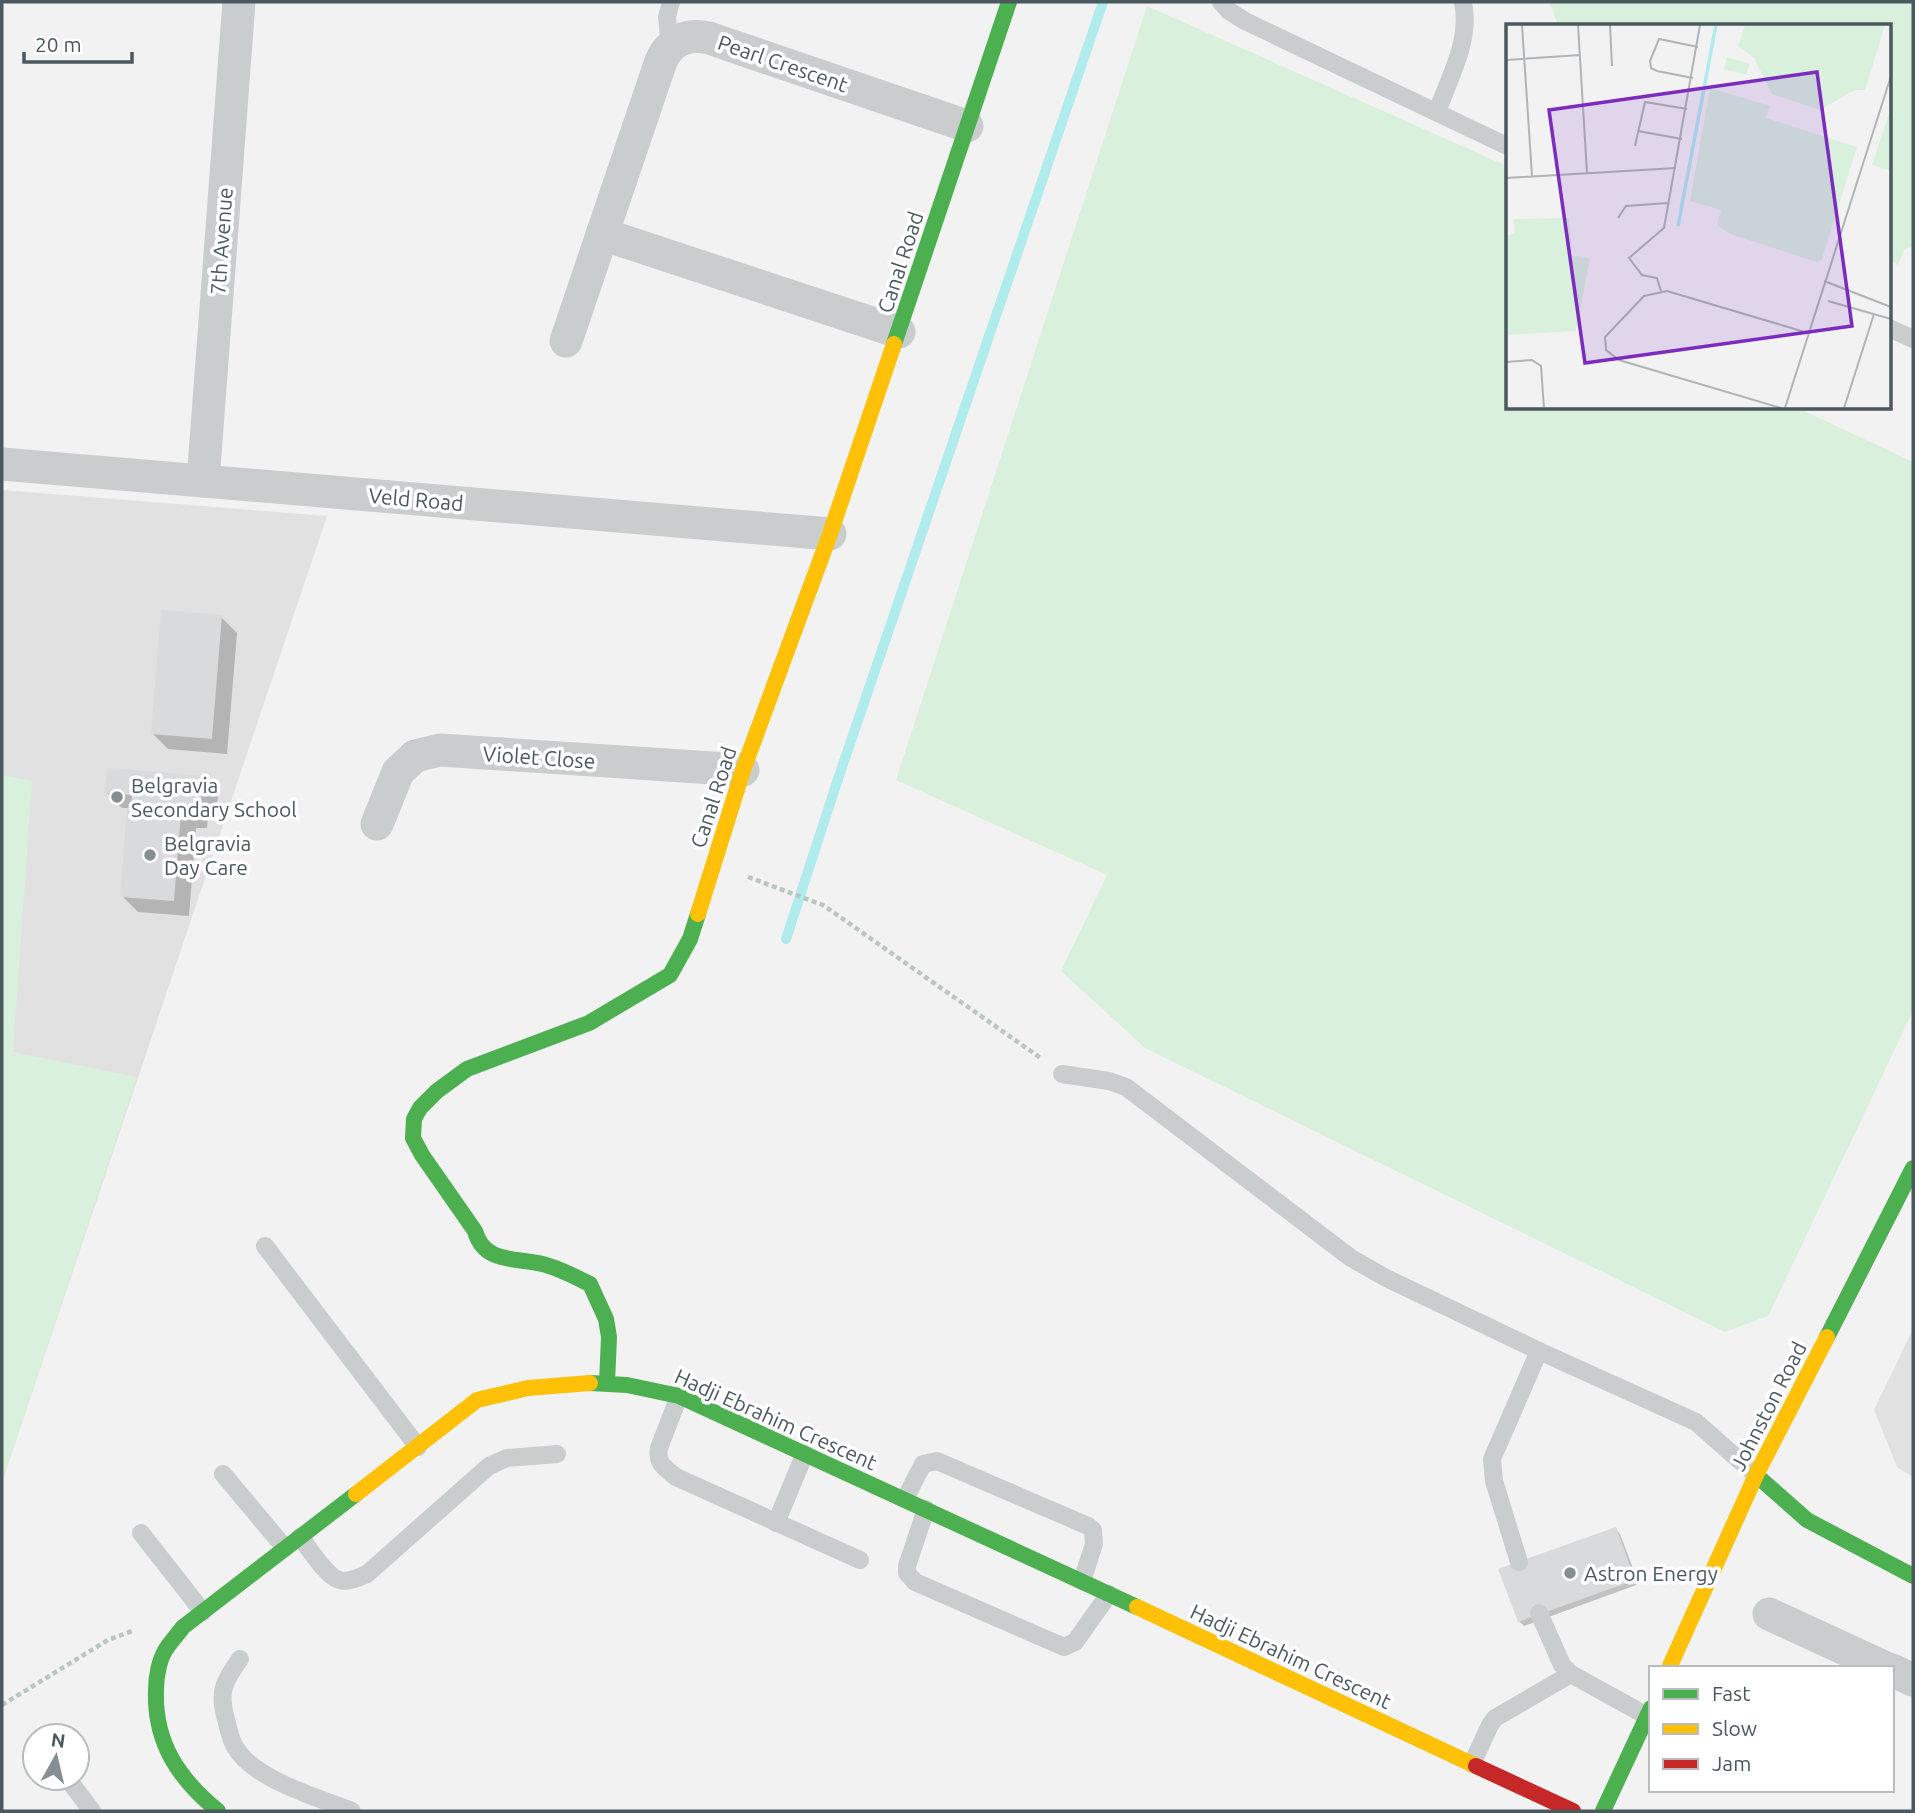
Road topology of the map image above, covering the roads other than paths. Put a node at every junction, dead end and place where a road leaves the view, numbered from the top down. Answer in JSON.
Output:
{"nodes":[{"id":1,"x":239,"y":2,"type":"edge"},
{"id":2,"x":671,"y":2,"type":"edge"},
{"id":3,"x":1009,"y":2,"type":"edge"},
{"id":4,"x":1221,"y":2,"type":"edge"},
{"id":5,"x":1462,"y":2,"type":"edge"},
{"id":6,"x":670,"y":46,"type":"junction"},
{"id":7,"x":1437,"y":112,"type":"junction"},
{"id":8,"x":967,"y":126,"type":"junction"},
{"id":9,"x":1506,"y":146,"type":"edge"},
{"id":10,"x":602,"y":234,"type":"junction"},
{"id":11,"x":1890,"y":328,"type":"edge"},
{"id":12,"x":899,"y":332,"type":"junction"},
{"id":13,"x":1913,"y":339,"type":"edge"},
{"id":14,"x":566,"y":341,"type":"dead end"},
{"id":15,"x":2,"y":464,"type":"edge"},
{"id":16,"x":202,"y":481,"type":"junction"},
{"id":17,"x":830,"y":534,"type":"junction"},
{"id":18,"x":743,"y":770,"type":"junction"},
{"id":19,"x":377,"y":824,"type":"dead end"},
{"id":20,"x":1062,"y":1074,"type":"road end"},
{"id":21,"x":1913,"y":1168,"type":"edge"},
{"id":22,"x":265,"y":1246,"type":"dead end"},
{"id":23,"x":1539,"y":1351,"type":"junction"},
{"id":24,"x":607,"y":1383,"type":"junction"},
{"id":25,"x":679,"y":1396,"type":"junction"},
{"id":26,"x":418,"y":1447,"type":"junction"},
{"id":27,"x":805,"y":1453,"type":"junction"},
{"id":28,"x":557,"y":1454,"type":"dead end"},
{"id":29,"x":223,"y":1474,"type":"dead end"},
{"id":30,"x":1756,"y":1475,"type":"junction"},
{"id":31,"x":905,"y":1499,"type":"junction"},
{"id":32,"x":926,"y":1509,"type":"junction"},
{"id":33,"x":776,"y":1522,"type":"junction"},
{"id":34,"x":141,"y":1533,"type":"dead end"},
{"id":35,"x":300,"y":1537,"type":"junction"},
{"id":36,"x":285,"y":1548,"type":"junction"},
{"id":37,"x":860,"y":1560,"type":"dead end"},
{"id":38,"x":1519,"y":1562,"type":"dead end"},
{"id":39,"x":1913,"y":1576,"type":"edge"},
{"id":40,"x":1082,"y":1581,"type":"junction"},
{"id":41,"x":1109,"y":1594,"type":"junction"},
{"id":42,"x":203,"y":1612,"type":"junction"},
{"id":43,"x":1539,"y":1613,"type":"dead end"},
{"id":44,"x":1769,"y":1614,"type":"dead end"},
{"id":45,"x":240,"y":1659,"type":"dead end"},
{"id":46,"x":1670,"y":1666,"type":"edge"},
{"id":47,"x":1882,"y":1666,"type":"edge"},
{"id":48,"x":1894,"y":1671,"type":"edge"},
{"id":49,"x":1571,"y":1674,"type":"junction"},
{"id":50,"x":1913,"y":1680,"type":"edge"},
{"id":51,"x":1649,"y":1712,"type":"edge"},
{"id":52,"x":1472,"y":1764,"type":"junction"},
{"id":53,"x":77,"y":1792,"type":"edge"},
{"id":54,"x":92,"y":1811,"type":"edge"},
{"id":55,"x":218,"y":1811,"type":"edge"},
{"id":56,"x":352,"y":1811,"type":"edge"},
{"id":57,"x":1573,"y":1811,"type":"edge"},
{"id":58,"x":1603,"y":1811,"type":"edge"}],
"edges":[{"from":1,"to":16,"type":"street","name":"7th Avenue"},
{"from":2,"to":6,"type":"lane"},
{"from":3,"to":8,"type":"street","name":"Canal Road"},
{"from":4,"to":7,"type":"lane"},
{"from":5,"to":7,"type":"lane"},
{"from":6,"to":8,"type":"street","name":"Pearl Crescent"},
{"from":6,"to":10,"type":"street"},
{"from":7,"to":9,"type":"lane"},
{"from":8,"to":12,"type":"street","name":"Canal Road"},
{"from":10,"to":12,"type":"street"},
{"from":10,"to":14,"type":"street"},
{"from":11,"to":13,"type":"lane"},
{"from":12,"to":17,"type":"street","name":"Canal Road"},
{"from":15,"to":16,"type":"street","name":"Veld Road"},
{"from":16,"to":17,"type":"street","name":"Veld Road"},
{"from":17,"to":18,"type":"street","name":"Canal Road"},
{"from":18,"to":19,"type":"street","name":"Violet Close"},
{"from":18,"to":24,"type":"street","name":"Canal Road"},
{"from":20,"to":23,"type":"lane"},
{"from":21,"to":30,"type":"street","name":"Johnston Road"},
{"from":22,"to":26,"type":"lane"},
{"from":23,"to":30,"type":"lane"},
{"from":23,"to":38,"type":"lane"},
{"from":24,"to":25,"type":"street","name":"Hadji Ebrahim Crescent"},
{"from":24,"to":26,"type":"street","name":"Hadji Ebrahim Crescent"},
{"from":25,"to":27,"type":"street","name":"Hadji Ebrahim Crescent"},
{"from":25,"to":33,"type":"lane"},
{"from":26,"to":35,"type":"street","name":"Hadji Ebrahim Crescent"},
{"from":27,"to":31,"type":"street","name":"Hadji Ebrahim Crescent"},
{"from":27,"to":33,"type":"lane"},
{"from":28,"to":35,"type":"lane"},
{"from":29,"to":36,"type":"lane"},
{"from":30,"to":39,"type":"street"},
{"from":30,"to":46,"type":"street","name":"Johnston Road"},
{"from":31,"to":32,"type":"street","name":"Hadji Ebrahim Crescent"},
{"from":31,"to":40,"type":"lane"},
{"from":32,"to":40,"type":"street","name":"Hadji Ebrahim Crescent"},
{"from":32,"to":41,"type":"lane"},
{"from":33,"to":37,"type":"lane"},
{"from":34,"to":42,"type":"lane"},
{"from":35,"to":36,"type":"street","name":"Hadji Ebrahim Crescent"},
{"from":36,"to":42,"type":"street","name":"Hadji Ebrahim Crescent"},
{"from":40,"to":41,"type":"street","name":"Hadji Ebrahim Crescent"},
{"from":41,"to":52,"type":"street","name":"Hadji Ebrahim Crescent"},
{"from":42,"to":55,"type":"street","name":"Hadji Ebrahim Crescent"},
{"from":43,"to":49,"type":"lane"},
{"from":44,"to":47,"type":"street"},
{"from":45,"to":56,"type":"lane"},
{"from":48,"to":50,"type":"street"},
{"from":49,"to":51,"type":"lane"},
{"from":49,"to":52,"type":"lane"},
{"from":51,"to":58,"type":"street"},
{"from":52,"to":57,"type":"street","name":"Hadji Ebrahim Crescent"},
{"from":53,"to":54,"type":"lane"}]}
